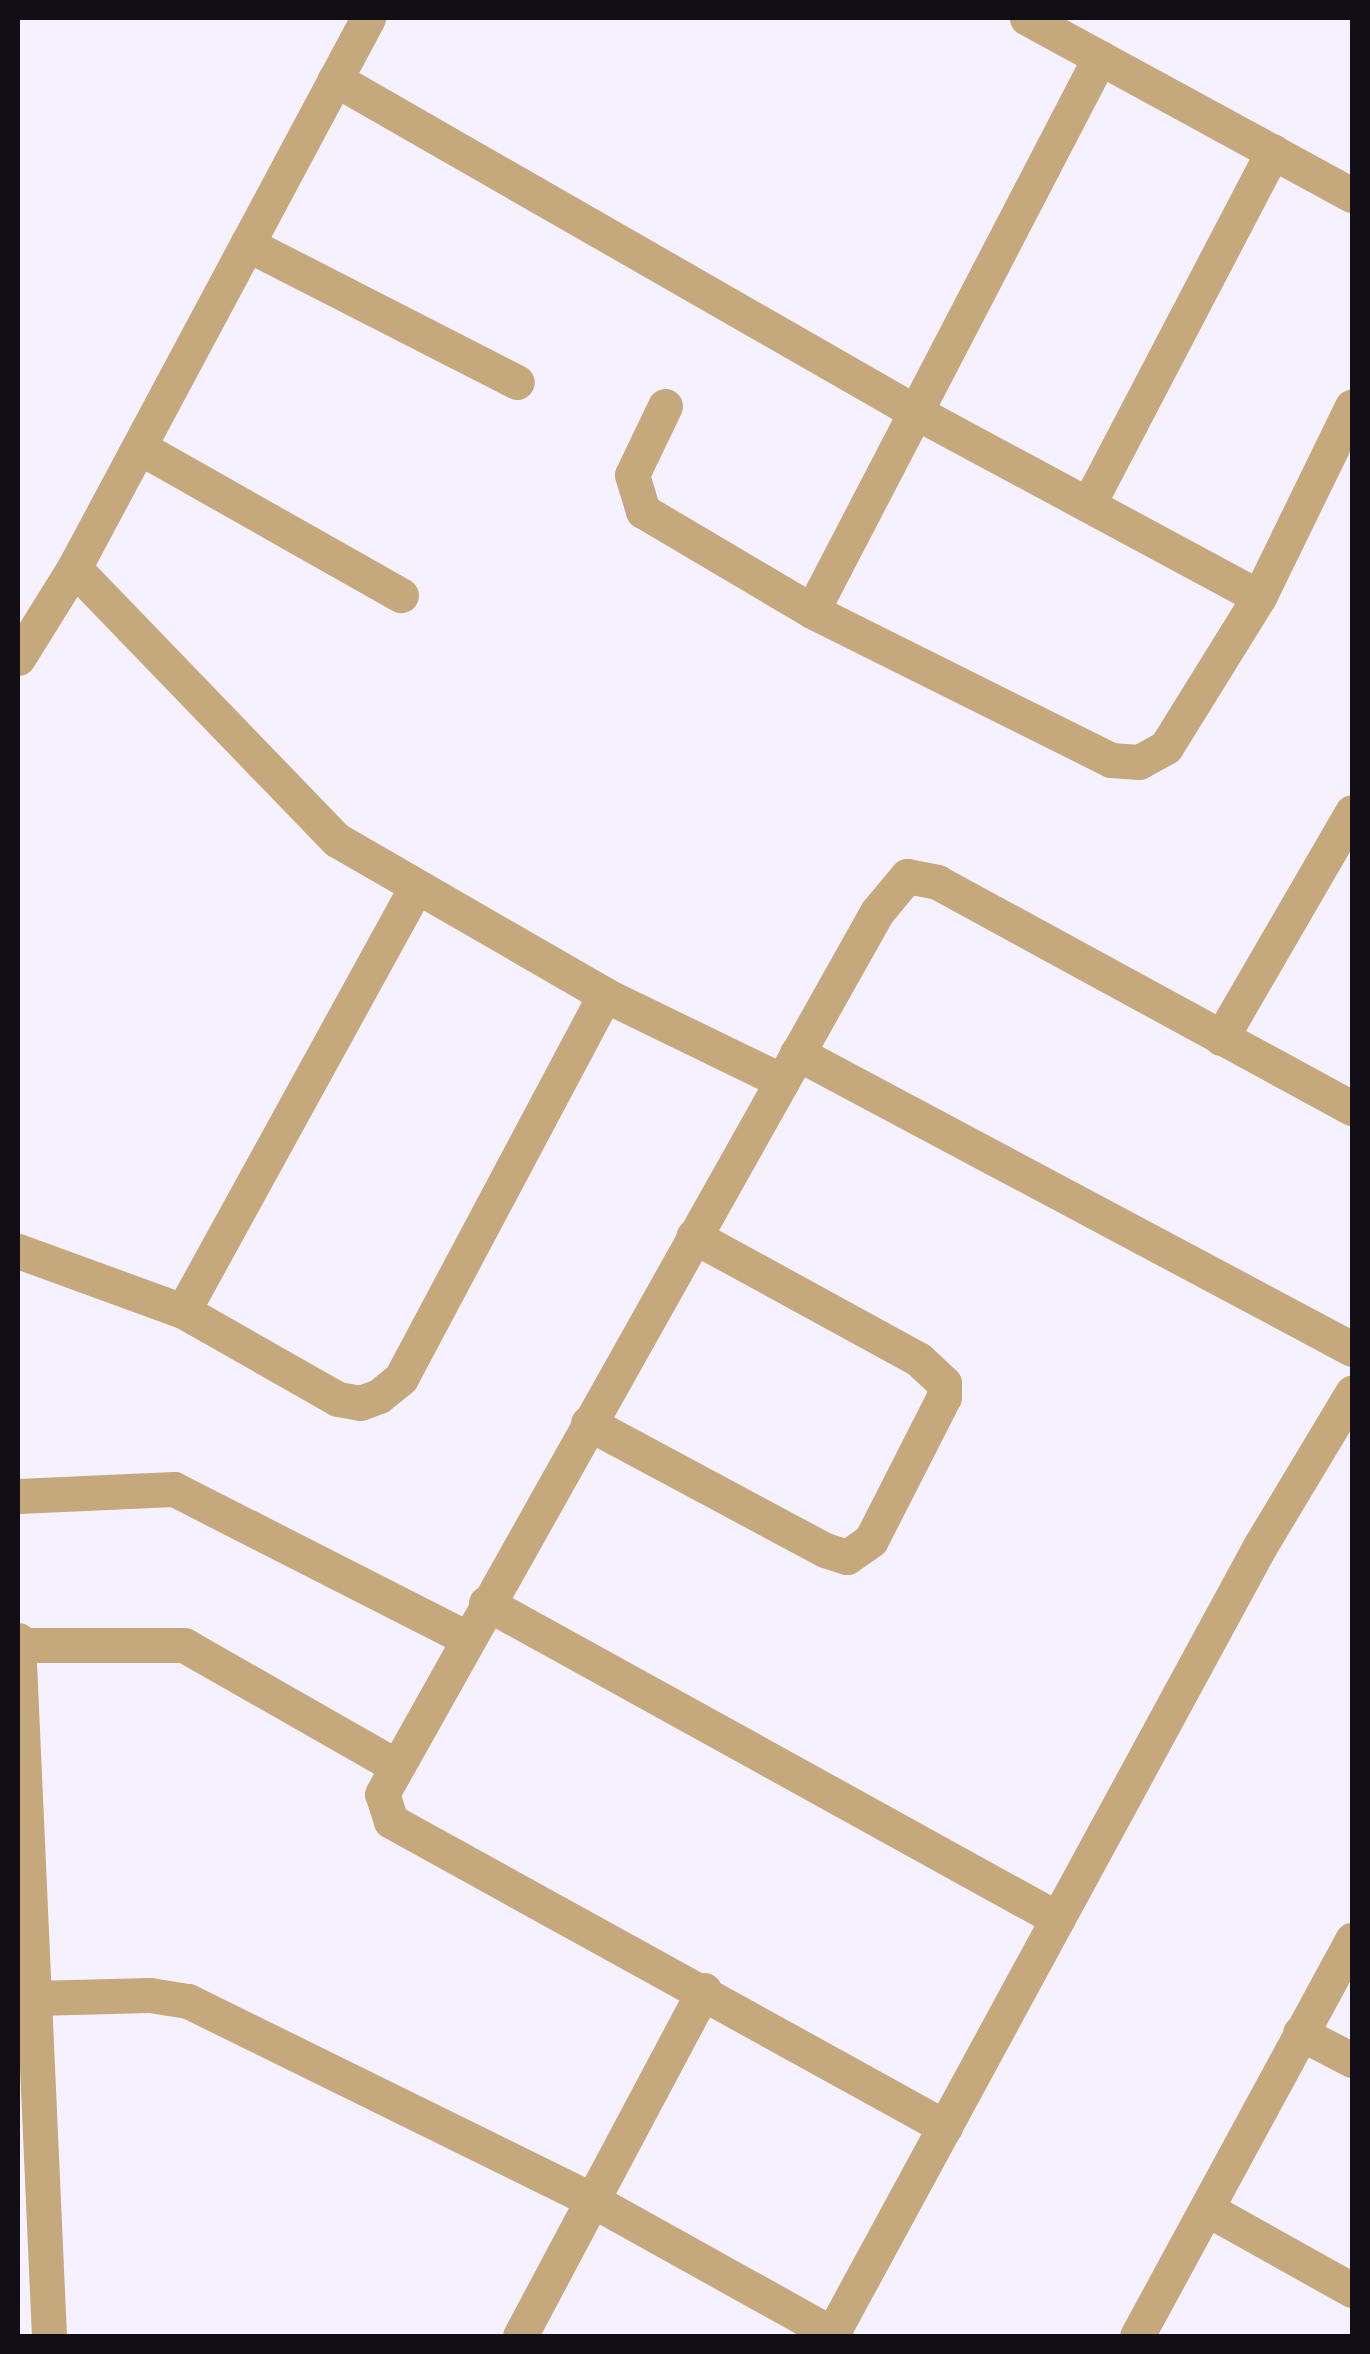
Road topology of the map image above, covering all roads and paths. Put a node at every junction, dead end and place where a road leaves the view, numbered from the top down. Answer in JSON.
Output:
{"nodes":[{"id":1,"x":368,"y":18,"type":"edge"},
{"id":2,"x":1028,"y":18,"type":"edge"},
{"id":3,"x":1100,"y":57,"type":"junction"},
{"id":4,"x":334,"y":79,"type":"junction"},
{"id":5,"x":1273,"y":151,"type":"junction"},
{"id":6,"x":1352,"y":195,"type":"edge"},
{"id":7,"x":247,"y":244,"type":"junction"},
{"id":8,"x":517,"y":382,"type":"dead end"},
{"id":9,"x":665,"y":406,"type":"dead end"},
{"id":10,"x":1352,"y":406,"type":"edge"},
{"id":11,"x":912,"y":410,"type":"junction"},
{"id":12,"x":139,"y":447,"type":"junction"},
{"id":13,"x":1089,"y":502,"type":"junction"},
{"id":14,"x":74,"y":568,"type":"junction"},
{"id":15,"x":401,"y":595,"type":"dead end"},
{"id":16,"x":1259,"y":597,"type":"junction"},
{"id":17,"x":812,"y":611,"type":"junction"},
{"id":18,"x":18,"y":658,"type":"edge"},
{"id":19,"x":1352,"y":812,"type":"edge"},
{"id":20,"x":414,"y":890,"type":"junction"},
{"id":21,"x":606,"y":996,"type":"junction"},
{"id":22,"x":1221,"y":1038,"type":"junction"},
{"id":23,"x":789,"y":1067,"type":"junction"},
{"id":24,"x":1352,"y":1108,"type":"edge"},
{"id":25,"x":693,"y":1236,"type":"junction"},
{"id":26,"x":18,"y":1250,"type":"edge"},
{"id":27,"x":183,"y":1310,"type":"junction"},
{"id":28,"x":1352,"y":1349,"type":"edge"},
{"id":29,"x":1352,"y":1392,"type":"edge"},
{"id":30,"x":588,"y":1423,"type":"junction"},
{"id":31,"x":18,"y":1496,"type":"edge"},
{"id":32,"x":486,"y":1604,"type":"junction"},
{"id":33,"x":466,"y":1638,"type":"junction"},
{"id":34,"x":18,"y":1643,"type":"edge"},
{"id":35,"x":20,"y":1722,"type":"edge"},
{"id":36,"x":394,"y":1765,"type":"junction"},
{"id":37,"x":1058,"y":1919,"type":"junction"},
{"id":38,"x":1352,"y":1940,"type":"edge"},
{"id":39,"x":23,"y":1961,"type":"edge"},
{"id":40,"x":704,"y":1990,"type":"junction"},
{"id":41,"x":34,"y":1998,"type":"junction"},
{"id":42,"x":1300,"y":2033,"type":"junction"},
{"id":43,"x":1352,"y":2060,"type":"edge"},
{"id":44,"x":945,"y":2128,"type":"junction"},
{"id":45,"x":592,"y":2200,"type":"junction"},
{"id":46,"x":1207,"y":2209,"type":"junction"},
{"id":47,"x":31,"y":2217,"type":"edge"},
{"id":48,"x":1352,"y":2290,"type":"edge"},
{"id":49,"x":834,"y":2335,"type":"edge"},
{"id":50,"x":49,"y":2336,"type":"edge"},
{"id":51,"x":520,"y":2336,"type":"edge"},
{"id":52,"x":1137,"y":2336,"type":"edge"}],
"edges":[{"from":1,"to":4,"type":"street"},
{"from":2,"to":3,"type":"street"},
{"from":3,"to":5,"type":"street"},
{"from":3,"to":11,"type":"street"},
{"from":4,"to":7,"type":"street"},
{"from":4,"to":11,"type":"street"},
{"from":5,"to":6,"type":"street"},
{"from":5,"to":13,"type":"street"},
{"from":7,"to":8,"type":"street"},
{"from":7,"to":12,"type":"street"},
{"from":9,"to":17,"type":"street"},
{"from":10,"to":16,"type":"street"},
{"from":11,"to":13,"type":"street"},
{"from":11,"to":17,"type":"street"},
{"from":12,"to":14,"type":"street"},
{"from":12,"to":15,"type":"street"},
{"from":13,"to":16,"type":"street"},
{"from":14,"to":18,"type":"street"},
{"from":14,"to":20,"type":"street"},
{"from":16,"to":17,"type":"street"},
{"from":19,"to":22,"type":"street"},
{"from":20,"to":21,"type":"street"},
{"from":20,"to":27,"type":"street"},
{"from":21,"to":23,"type":"street"},
{"from":21,"to":27,"type":"street"},
{"from":22,"to":23,"type":"street"},
{"from":22,"to":24,"type":"street"},
{"from":23,"to":25,"type":"street"},
{"from":23,"to":28,"type":"street"},
{"from":25,"to":30,"type":"street"},
{"from":25,"to":30,"type":"street"},
{"from":26,"to":27,"type":"street"},
{"from":29,"to":37,"type":"street"},
{"from":30,"to":32,"type":"street"},
{"from":31,"to":33,"type":"street"},
{"from":32,"to":33,"type":"street"},
{"from":32,"to":37,"type":"street"},
{"from":33,"to":36,"type":"street"},
{"from":34,"to":35,"type":"street"},
{"from":34,"to":36,"type":"street"},
{"from":35,"to":39,"type":"street"},
{"from":36,"to":40,"type":"street"},
{"from":37,"to":44,"type":"street"},
{"from":38,"to":42,"type":"street"},
{"from":39,"to":41,"type":"street"},
{"from":40,"to":44,"type":"street"},
{"from":40,"to":45,"type":"street"},
{"from":41,"to":45,"type":"street"},
{"from":41,"to":47,"type":"street"},
{"from":42,"to":43,"type":"street"},
{"from":42,"to":46,"type":"street"},
{"from":44,"to":49,"type":"street"},
{"from":45,"to":49,"type":"street"},
{"from":45,"to":51,"type":"street"},
{"from":46,"to":48,"type":"street"},
{"from":46,"to":52,"type":"street"},
{"from":47,"to":50,"type":"street"}]}
